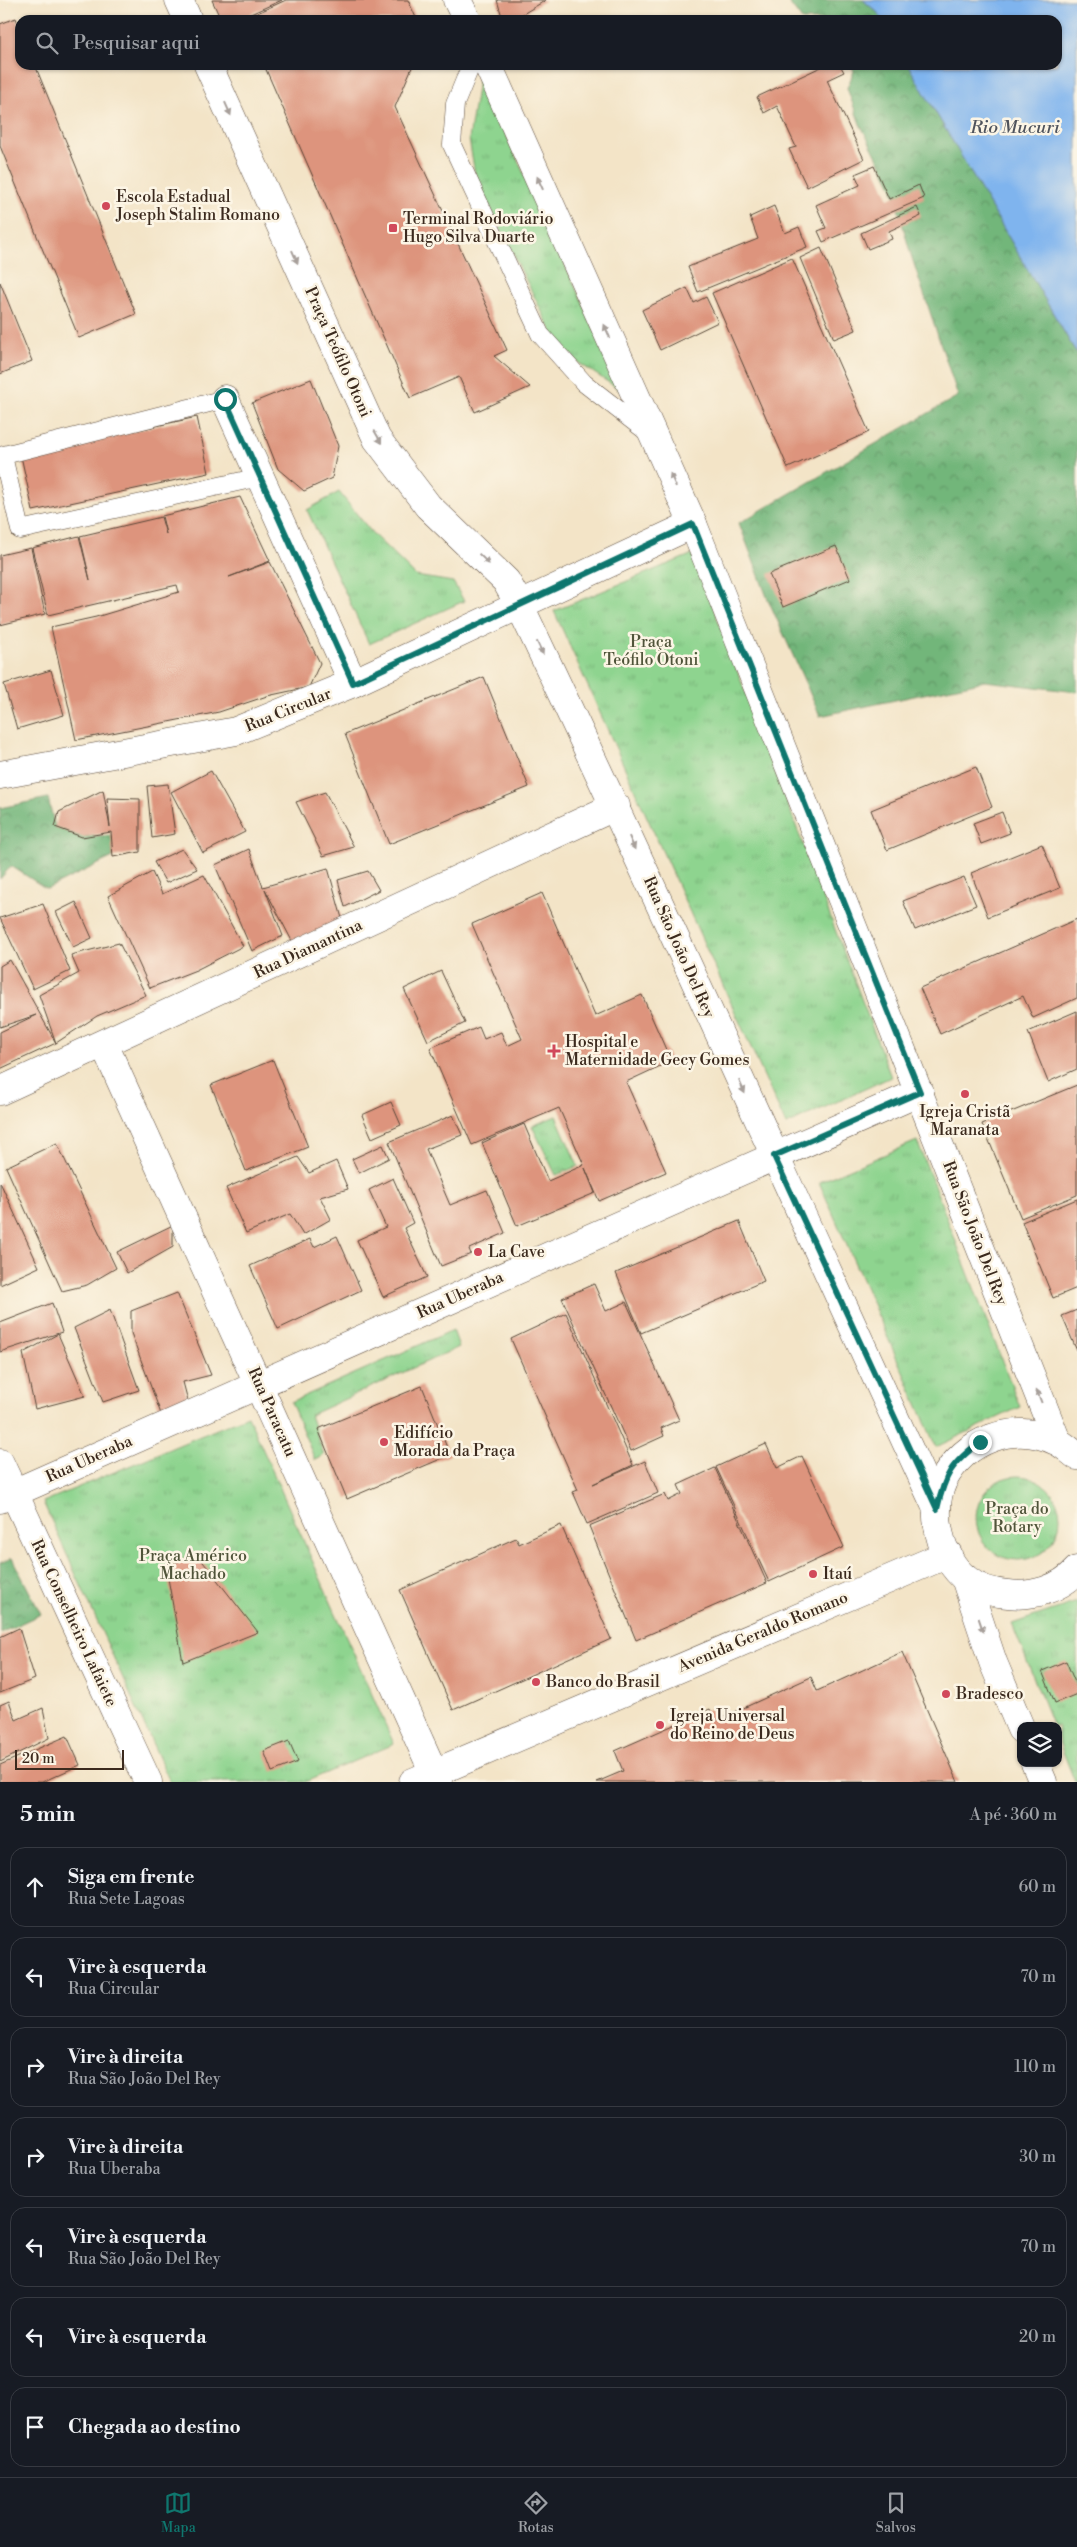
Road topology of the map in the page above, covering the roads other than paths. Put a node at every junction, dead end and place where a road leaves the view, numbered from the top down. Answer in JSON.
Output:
{"nodes":[{"id":1,"x":179,"y":0,"type":"edge"},
{"id":2,"x":457,"y":0,"type":"edge"},
{"id":3,"x":186,"y":15,"type":"edge"},
{"id":4,"x":464,"y":15,"type":"edge"},
{"id":5,"x":210,"y":70,"type":"edge"},
{"id":6,"x":469,"y":70,"type":"edge"},
{"id":7,"x":490,"y":70,"type":"edge"},
{"id":8,"x":225,"y":399,"type":"joint"},
{"id":9,"x":655,"y":438,"type":"junction"},
{"id":10,"x":1,"y":456,"type":"edge"},
{"id":11,"x":260,"y":477,"type":"junction"},
{"id":12,"x":693,"y":524,"type":"junction"},
{"id":13,"x":519,"y":604,"type":"junction"},
{"id":14,"x":353,"y":683,"type":"junction"},
{"id":15,"x":0,"y":775,"type":"edge"},
{"id":16,"x":616,"y":806,"type":"junction"},
{"id":17,"x":104,"y":1044,"type":"junction"},
{"id":18,"x":0,"y":1091,"type":"edge"},
{"id":19,"x":920,"y":1092,"type":"junction"},
{"id":20,"x":774,"y":1156,"type":"junction"},
{"id":21,"x":259,"y":1384,"type":"junction"},
{"id":22,"x":1067,"y":1449,"type":"edge"},
{"id":23,"x":0,"y":1463,"type":"edge"},
{"id":24,"x":7,"y":1496,"type":"edge"},
{"id":25,"x":937,"y":1509,"type":"junction"},
{"id":26,"x":948,"y":1554,"type":"junction"},
{"id":27,"x":1077,"y":1570,"type":"edge"},
{"id":28,"x":965,"y":1578,"type":"junction"},
{"id":29,"x":1018,"y":1722,"type":"edge"},
{"id":30,"x":1037,"y":1767,"type":"edge"},
{"id":31,"x":428,"y":1779,"type":"edge"},
{"id":32,"x":148,"y":1782,"type":"edge"},
{"id":33,"x":1043,"y":1782,"type":"edge"}],
"edges":[{"from":1,"to":3,"type":"street"},
{"from":2,"to":4,"type":"street"},
{"from":5,"to":13,"type":"street","name":"Praça Teófilo Otoni","one_way":true},
{"from":6,"to":9,"type":"lane"},
{"from":9,"to":7,"type":"street","one_way":true},
{"from":8,"to":10,"type":"lane"},
{"from":8,"to":11,"type":"street"},
{"from":12,"to":9,"type":"street","one_way":true},
{"from":10,"to":11,"type":"lane"},
{"from":11,"to":14,"type":"street"},
{"from":12,"to":13,"type":"street","name":"Rua Circular"},
{"from":12,"to":19,"type":"street","name":"Rua São João Del Rey"},
{"from":13,"to":14,"type":"street","name":"Rua Circular"},
{"from":13,"to":16,"type":"street","name":"Rua São João Del Rey","one_way":true},
{"from":14,"to":15,"type":"street","name":"Rua Circular"},
{"from":16,"to":17,"type":"street","name":"Rua Diamantina"},
{"from":16,"to":20,"type":"street","name":"Rua São João Del Rey","one_way":true},
{"from":17,"to":18,"type":"street","name":"Rua Diamantina"},
{"from":17,"to":21,"type":"street","name":"Rua Paracatu"},
{"from":19,"to":20,"type":"street","name":"Rua Uberaba"},
{"from":22,"to":19,"type":"street","name":"Rua São João Del Rey","one_way":true},
{"from":20,"to":21,"type":"street","name":"Rua Uberaba"},
{"from":20,"to":25,"type":"street","name":"Rua São João Del Rey"},
{"from":21,"to":24,"type":"street","name":"Rua Uberaba"},
{"from":21,"to":31,"type":"street","name":"Rua Paracatu"},
{"from":22,"to":25,"type":"street"},
{"from":23,"to":24,"type":"street","name":"Rua Conselheiro Lafaiete"},
{"from":24,"to":32,"type":"street","name":"Rua Conselheiro Lafaiete"},
{"from":25,"to":26,"type":"street"},
{"from":26,"to":28,"type":"street"},
{"from":26,"to":31,"type":"street","name":"Avenida Geraldo Romano"},
{"from":27,"to":28,"type":"street"},
{"from":28,"to":29,"type":"street","one_way":true},
{"from":30,"to":33,"type":"street"}]}
